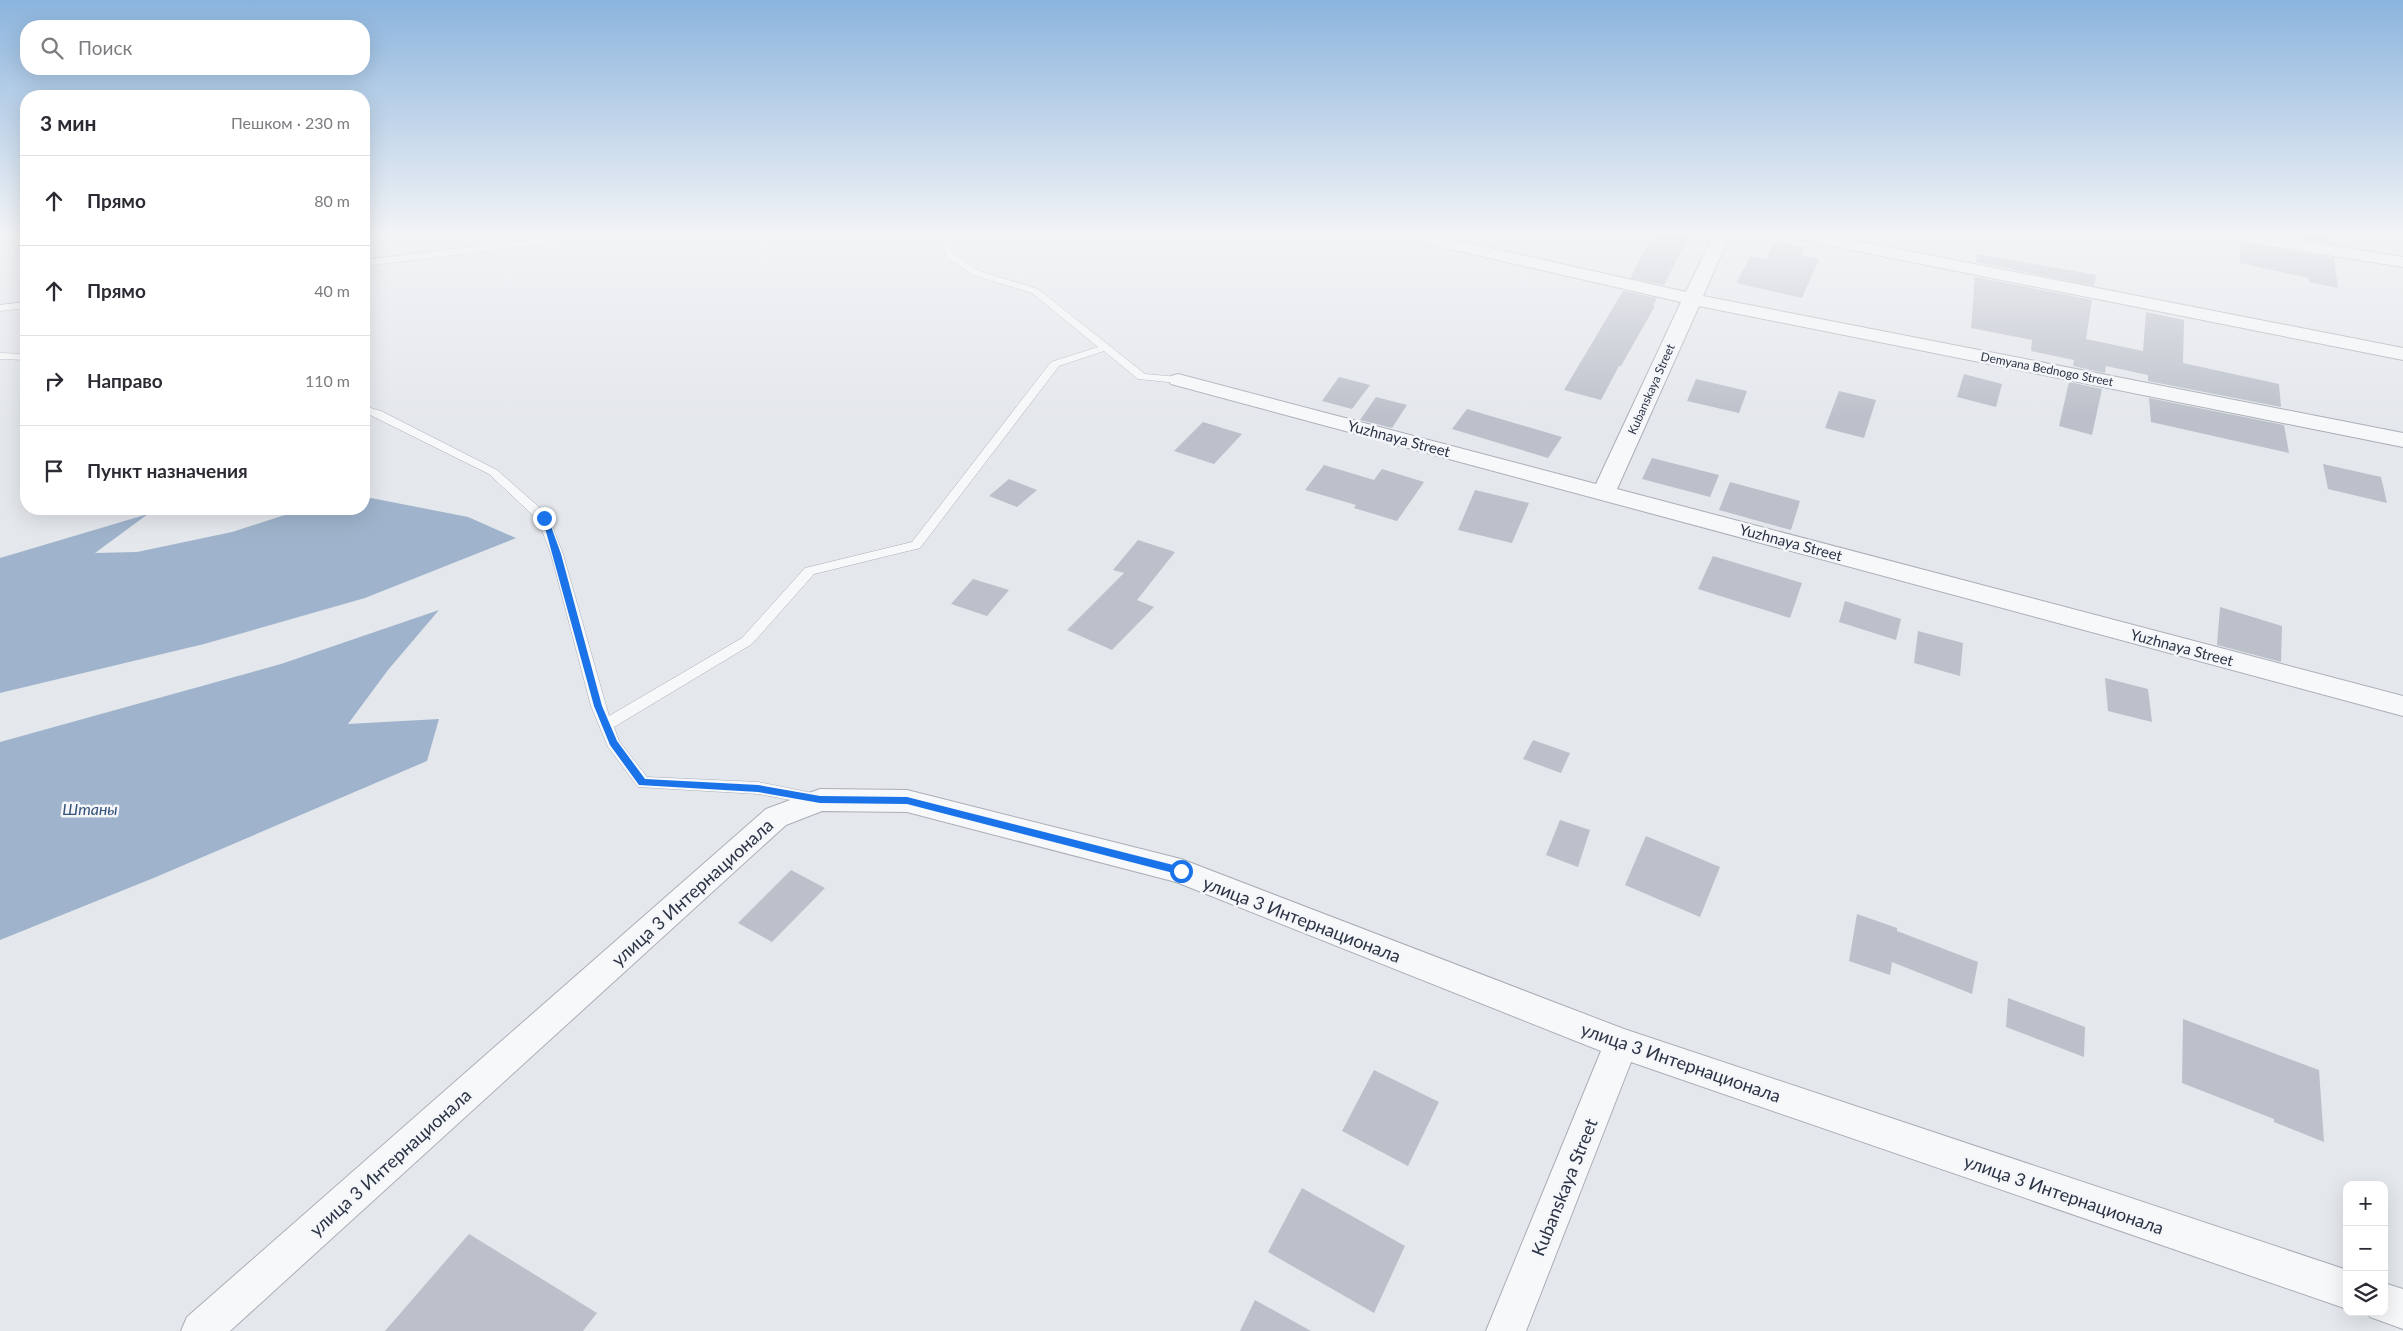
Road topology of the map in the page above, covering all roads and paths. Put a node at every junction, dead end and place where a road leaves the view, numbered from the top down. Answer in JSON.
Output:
{"nodes":[{"id":1,"x":1040,"y":294,"type":"edge"},
{"id":2,"x":1670,"y":294,"type":"edge"},
{"id":3,"x":1693,"y":294,"type":"edge"},
{"id":4,"x":2100,"y":294,"type":"edge"},
{"id":5,"x":1691,"y":299,"type":"junction"},
{"id":6,"x":20,"y":306,"type":"edge"},
{"id":7,"x":0,"y":308,"type":"edge"},
{"id":8,"x":1107,"y":347,"type":"junction"},
{"id":9,"x":2403,"y":354,"type":"edge"},
{"id":10,"x":0,"y":356,"type":"edge"},
{"id":11,"x":20,"y":357,"type":"edge"},
{"id":12,"x":1178,"y":380,"type":"joint"},
{"id":13,"x":370,"y":411,"type":"edge"},
{"id":14,"x":2403,"y":440,"type":"edge"},
{"id":15,"x":1604,"y":492,"type":"junction"},
{"id":16,"x":2403,"y":706,"type":"edge"},
{"id":17,"x":606,"y":726,"type":"junction"},
{"id":18,"x":820,"y":800,"type":"junction"},
{"id":19,"x":1621,"y":1043,"type":"junction"},
{"id":20,"x":2343,"y":1289,"type":"edge"},
{"id":21,"x":2388,"y":1304,"type":"edge"},
{"id":22,"x":2403,"y":1309,"type":"edge"},
{"id":23,"x":216,"y":1327,"type":"edge"},
{"id":24,"x":1506,"y":1331,"type":"edge"}],
"edges":[{"from":1,"to":8,"type":"lane"},
{"from":2,"to":5,"type":"street","name":"Demyana Bednogo Street"},
{"from":3,"to":5,"type":"street","name":"Kubanskaya Street"},
{"from":4,"to":9,"type":"street"},
{"from":5,"to":14,"type":"street","name":"Demyana Bednogo Street"},
{"from":5,"to":15,"type":"street","name":"Kubanskaya Street"},
{"from":6,"to":7,"type":"lane"},
{"from":8,"to":12,"type":"lane"},
{"from":8,"to":17,"type":"lane"},
{"from":10,"to":11,"type":"lane"},
{"from":12,"to":15,"type":"street","name":"Yuzhnaya Street"},
{"from":13,"to":17,"type":"lane"},
{"from":15,"to":16,"type":"street","name":"Yuzhnaya Street"},
{"from":17,"to":18,"type":"lane"},
{"from":18,"to":19,"type":"street","name":"улица 3 Интернационала"},
{"from":18,"to":23,"type":"street","name":"улица 3 Интернационала"},
{"from":19,"to":20,"type":"street","name":"улица 3 Интернационала"},
{"from":19,"to":24,"type":"street","name":"Kubanskaya Street"},
{"from":21,"to":22,"type":"street"}]}
